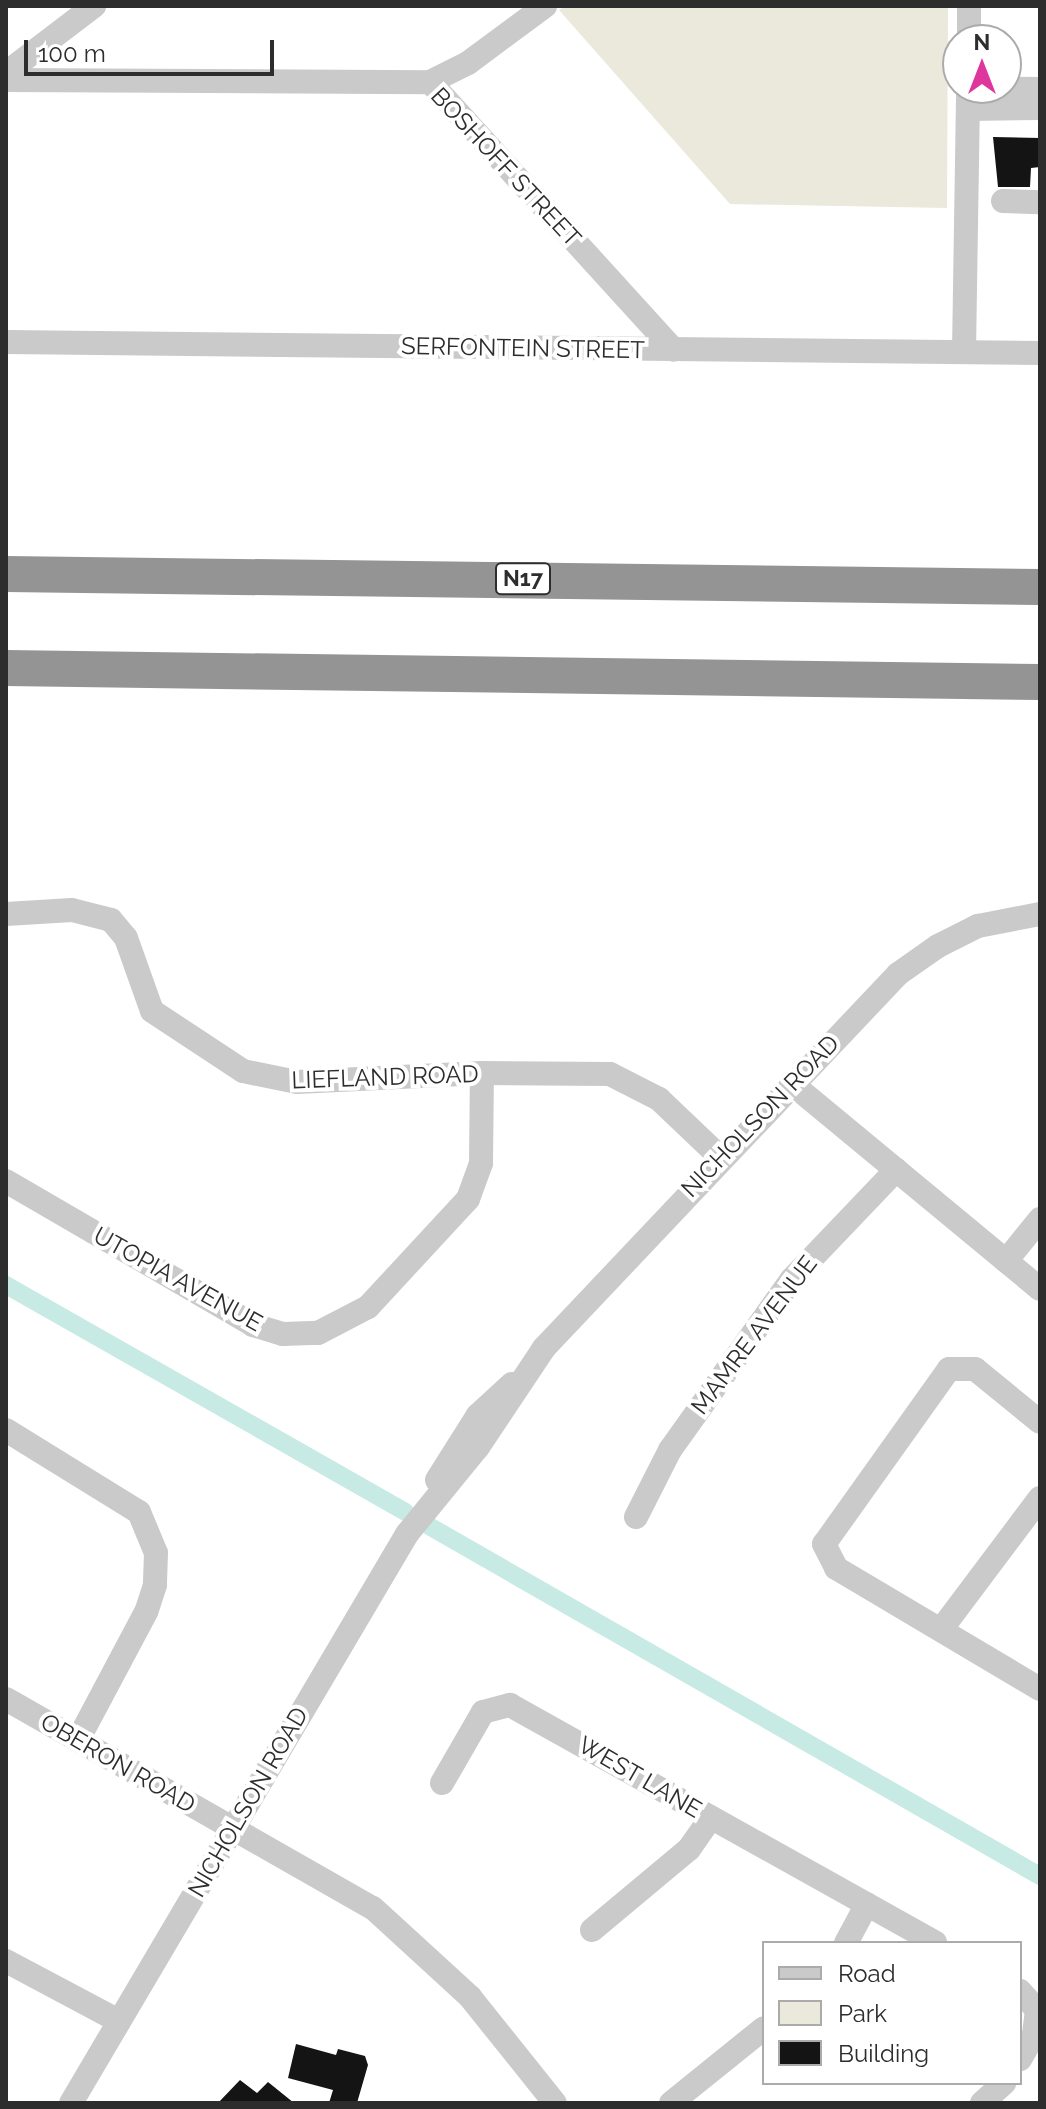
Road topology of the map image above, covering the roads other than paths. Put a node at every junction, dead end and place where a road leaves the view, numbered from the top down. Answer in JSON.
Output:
{"nodes":[{"id":1,"x":94,"y":6,"type":"edge"},
{"id":2,"x":545,"y":6,"type":"edge"},
{"id":3,"x":6,"y":73,"type":"edge"},
{"id":4,"x":6,"y":80,"type":"edge"},
{"id":5,"x":430,"y":82,"type":"junction"},
{"id":6,"x":968,"y":104,"type":"edge"},
{"id":7,"x":1018,"y":104,"type":"edge"},
{"id":8,"x":1040,"y":108,"type":"edge"},
{"id":9,"x":1003,"y":201,"type":"dead end"},
{"id":10,"x":1040,"y":202,"type":"edge"},
{"id":11,"x":6,"y":342,"type":"edge"},
{"id":12,"x":674,"y":350,"type":"junction"},
{"id":13,"x":964,"y":352,"type":"junction"},
{"id":14,"x":1040,"y":353,"type":"edge"},
{"id":15,"x":6,"y":552,"type":"edge"},
{"id":16,"x":6,"y":574,"type":"edge"},
{"id":17,"x":560,"y":578,"type":"junction"},
{"id":18,"x":1040,"y":587,"type":"edge"},
{"id":19,"x":6,"y":668,"type":"edge"},
{"id":20,"x":237,"y":671,"type":"junction"},
{"id":21,"x":1040,"y":682,"type":"edge"},
{"id":22,"x":6,"y":685,"type":"edge"},
{"id":23,"x":6,"y":914,"type":"edge"},
{"id":24,"x":1040,"y":914,"type":"edge"},
{"id":25,"x":482,"y":1073,"type":"junction"},
{"id":26,"x":791,"y":1083,"type":"junction"},
{"id":27,"x":721,"y":1158,"type":"junction"},
{"id":28,"x":896,"y":1170,"type":"junction"},
{"id":29,"x":6,"y":1181,"type":"edge"},
{"id":30,"x":1040,"y":1219,"type":"edge"},
{"id":31,"x":1006,"y":1261,"type":"junction"},
{"id":32,"x":1040,"y":1289,"type":"edge"},
{"id":33,"x":1040,"y":1422,"type":"edge"},
{"id":34,"x":6,"y":1430,"type":"edge"},
{"id":35,"x":1040,"y":1498,"type":"edge"},
{"id":36,"x":636,"y":1517,"type":"dead end"},
{"id":37,"x":943,"y":1627,"type":"junction"},
{"id":38,"x":1040,"y":1689,"type":"edge"},
{"id":39,"x":6,"y":1699,"type":"edge"},
{"id":40,"x":78,"y":1740,"type":"junction"},
{"id":41,"x":442,"y":1783,"type":"dead end"},
{"id":42,"x":711,"y":1818,"type":"junction"},
{"id":43,"x":232,"y":1829,"type":"junction"},
{"id":44,"x":867,"y":1904,"type":"junction"},
{"id":45,"x":592,"y":1930,"type":"dead end"},
{"id":46,"x":847,"y":1941,"type":"edge"},
{"id":47,"x":932,"y":1941,"type":"edge"},
{"id":48,"x":6,"y":1961,"type":"edge"},
{"id":49,"x":1022,"y":1993,"type":"edge"},
{"id":50,"x":119,"y":2021,"type":"junction"},
{"id":51,"x":762,"y":2030,"type":"edge"},
{"id":52,"x":1022,"y":2054,"type":"edge"},
{"id":53,"x":1002,"y":2085,"type":"edge"},
{"id":54,"x":71,"y":2103,"type":"edge"},
{"id":55,"x":555,"y":2103,"type":"edge"},
{"id":56,"x":671,"y":2103,"type":"edge"},
{"id":57,"x":982,"y":2103,"type":"edge"}],
"edges":[{"from":1,"to":3,"type":"street"},
{"from":2,"to":5,"type":"street"},
{"from":4,"to":5,"type":"street","name":"BOSHOFF STREET"},
{"from":5,"to":12,"type":"street","name":"BOSHOFF STREET"},
{"from":6,"to":13,"type":"street"},
{"from":7,"to":8,"type":"street"},
{"from":9,"to":10,"type":"street"},
{"from":11,"to":12,"type":"street","name":"SERFONTEIN STREET"},
{"from":12,"to":13,"type":"street","name":"SERFONTEIN STREET"},
{"from":13,"to":14,"type":"street","name":"SERFONTEIN STREET"},
{"from":15,"to":17,"type":"highway"},
{"from":16,"to":17,"type":"highway","number":"N17"},
{"from":17,"to":18,"type":"highway","number":"N17"},
{"from":19,"to":20,"type":"highway"},
{"from":20,"to":21,"type":"highway"},
{"from":20,"to":22,"type":"highway"},
{"from":23,"to":25,"type":"street","name":"LIEFLAND ROAD"},
{"from":24,"to":26,"type":"street","name":"NICHOLSON ROAD"},
{"from":25,"to":27,"type":"street","name":"LIEFLAND ROAD"},
{"from":25,"to":29,"type":"street","name":"UTOPIA AVENUE"},
{"from":26,"to":27,"type":"street","name":"NICHOLSON ROAD"},
{"from":26,"to":28,"type":"street"},
{"from":27,"to":43,"type":"street","name":"NICHOLSON ROAD"},
{"from":28,"to":31,"type":"street"},
{"from":28,"to":36,"type":"street","name":"MAMRE AVENUE"},
{"from":30,"to":31,"type":"street"},
{"from":31,"to":32,"type":"street"},
{"from":33,"to":37,"type":"street"},
{"from":34,"to":40,"type":"street"},
{"from":35,"to":37,"type":"street"},
{"from":37,"to":38,"type":"street"},
{"from":39,"to":40,"type":"street","name":"OBERON ROAD"},
{"from":40,"to":43,"type":"street","name":"OBERON ROAD"},
{"from":41,"to":42,"type":"street","name":"WEST LANE"},
{"from":42,"to":44,"type":"street","name":"WEST LANE"},
{"from":42,"to":45,"type":"street"},
{"from":43,"to":50,"type":"street","name":"NICHOLSON ROAD"},
{"from":43,"to":55,"type":"street","name":"OBERON ROAD"},
{"from":44,"to":46,"type":"street"},
{"from":44,"to":47,"type":"street","name":"WEST LANE"},
{"from":48,"to":50,"type":"street"},
{"from":49,"to":52,"type":"street"},
{"from":50,"to":54,"type":"street","name":"NICHOLSON ROAD"},
{"from":51,"to":56,"type":"street"},
{"from":53,"to":57,"type":"street"}]}
